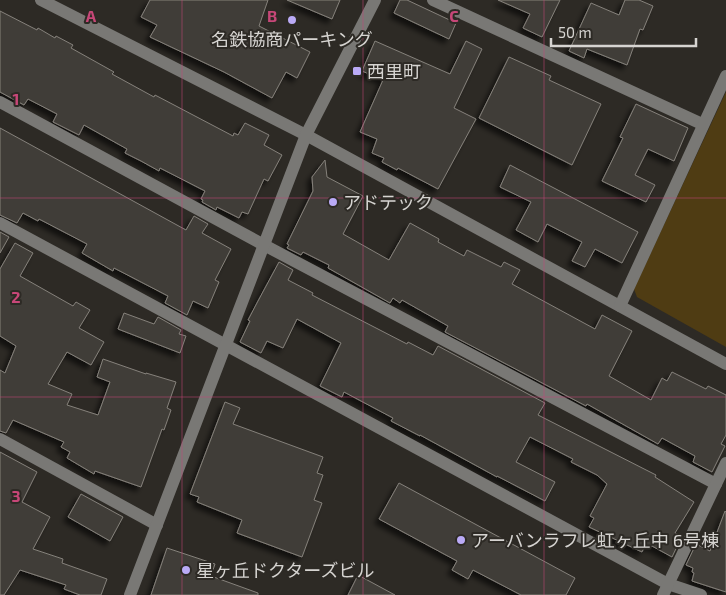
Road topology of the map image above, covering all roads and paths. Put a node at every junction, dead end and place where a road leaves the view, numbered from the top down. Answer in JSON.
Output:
{"nodes":[{"id":1,"x":41,"y":0,"type":"edge"},
{"id":2,"x":375,"y":0,"type":"edge"},
{"id":3,"x":433,"y":0,"type":"edge"},
{"id":4,"x":726,"y":76,"type":"edge"},
{"id":5,"x":0,"y":102,"type":"edge"},
{"id":6,"x":702,"y":124,"type":"junction"},
{"id":7,"x":306,"y":135,"type":"junction"},
{"id":8,"x":0,"y":223,"type":"edge"},
{"id":9,"x":264,"y":245,"type":"junction"},
{"id":10,"x":620,"y":306,"type":"junction"},
{"id":11,"x":226,"y":345,"type":"junction"},
{"id":12,"x":726,"y":364,"type":"edge"},
{"id":13,"x":0,"y":439,"type":"edge"},
{"id":14,"x":726,"y":463,"type":"edge"},
{"id":15,"x":716,"y":484,"type":"junction"},
{"id":16,"x":157,"y":526,"type":"junction"},
{"id":17,"x":665,"y":590,"type":"edge"},
{"id":18,"x":130,"y":595,"type":"edge"},
{"id":19,"x":702,"y":595,"type":"edge"}],
"edges":[{"from":1,"to":7,"type":"street"},
{"from":2,"to":7,"type":"street"},
{"from":3,"to":6,"type":"street"},
{"from":4,"to":6,"type":"street"},
{"from":5,"to":9,"type":"street"},
{"from":6,"to":10,"type":"street"},
{"from":7,"to":9,"type":"street"},
{"from":7,"to":10,"type":"street"},
{"from":8,"to":11,"type":"street"},
{"from":9,"to":11,"type":"street"},
{"from":9,"to":15,"type":"street"},
{"from":10,"to":12,"type":"street"},
{"from":11,"to":16,"type":"street"},
{"from":11,"to":17,"type":"street"},
{"from":13,"to":16,"type":"street"},
{"from":14,"to":15,"type":"street"},
{"from":15,"to":17,"type":"street"},
{"from":16,"to":18,"type":"street"},
{"from":17,"to":19,"type":"street"}]}
